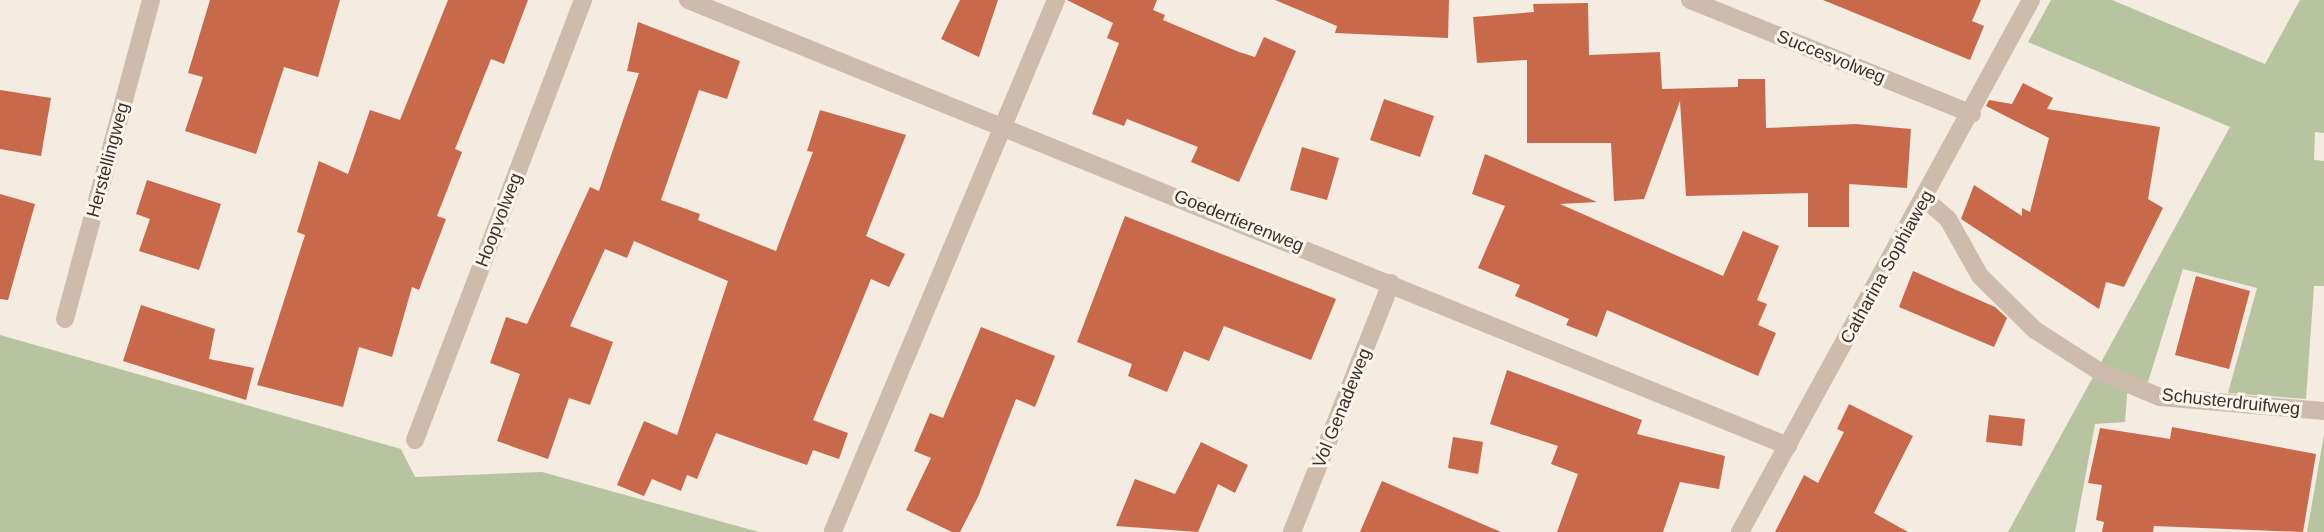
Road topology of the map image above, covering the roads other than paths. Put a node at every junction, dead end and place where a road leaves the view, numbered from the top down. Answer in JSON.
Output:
{"nodes":[{"id":1,"x":152,"y":0,"type":"edge"},
{"id":2,"x":583,"y":0,"type":"edge"},
{"id":3,"x":688,"y":0,"type":"edge"},
{"id":4,"x":1056,"y":0,"type":"edge"},
{"id":5,"x":1690,"y":0,"type":"edge"},
{"id":6,"x":2031,"y":0,"type":"edge"},
{"id":7,"x":1972,"y":114,"type":"junction"},
{"id":8,"x":1003,"y":126,"type":"junction"},
{"id":9,"x":1925,"y":199,"type":"junction"},
{"id":10,"x":1391,"y":283,"type":"junction"},
{"id":11,"x":65,"y":319,"type":"dead end"},
{"id":12,"x":2324,"y":411,"type":"edge"},
{"id":13,"x":415,"y":440,"type":"dead end"},
{"id":14,"x":1788,"y":446,"type":"junction"},
{"id":15,"x":833,"y":531,"type":"edge"},
{"id":16,"x":1292,"y":532,"type":"edge"},
{"id":17,"x":1740,"y":532,"type":"edge"}],
"edges":[{"from":1,"to":11,"type":"street","name":"Herstellingweg"},
{"from":2,"to":13,"type":"street","name":"Hoopvolweg"},
{"from":3,"to":8,"type":"street","name":"Goedertierenweg"},
{"from":4,"to":8,"type":"street"},
{"from":5,"to":7,"type":"street","name":"Succesvolweg"},
{"from":6,"to":7,"type":"street","name":"Catharina Sophiaweg"},
{"from":7,"to":9,"type":"street","name":"Catharina Sophiaweg"},
{"from":8,"to":10,"type":"street","name":"Goedertierenweg"},
{"from":8,"to":15,"type":"street"},
{"from":9,"to":12,"type":"street","name":"Schusterdruifweg"},
{"from":9,"to":14,"type":"street","name":"Catharina Sophiaweg"},
{"from":10,"to":14,"type":"street","name":"Goedertierenweg"},
{"from":10,"to":16,"type":"street","name":"Vol Genadeweg"},
{"from":14,"to":17,"type":"street","name":"Catharina Sophiaweg"}]}
